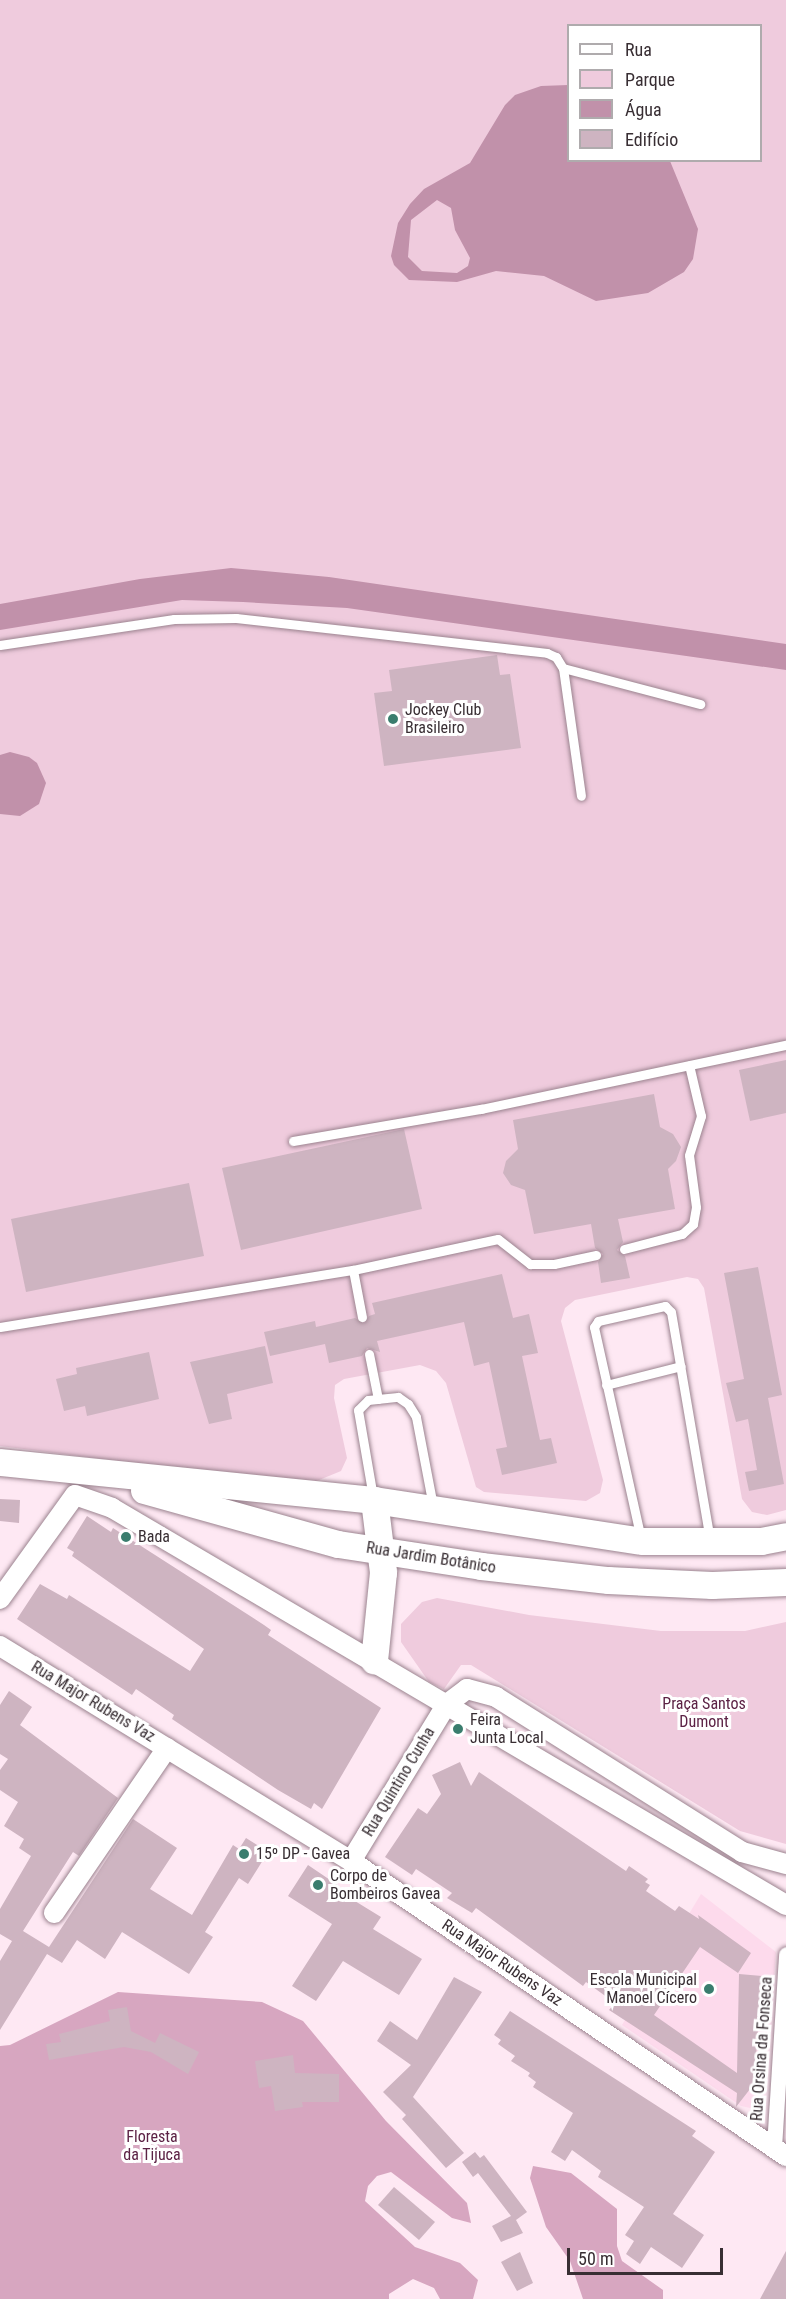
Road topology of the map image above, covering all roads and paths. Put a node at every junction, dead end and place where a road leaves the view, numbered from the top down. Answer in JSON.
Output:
{"nodes":[{"id":1,"x":0,"y":645,"type":"edge"},
{"id":2,"x":563,"y":668,"type":"junction"},
{"id":3,"x":700,"y":704,"type":"dead end"},
{"id":4,"x":581,"y":796,"type":"dead end"},
{"id":5,"x":786,"y":1045,"type":"edge"},
{"id":6,"x":689,"y":1065,"type":"junction"},
{"id":7,"x":293,"y":1141,"type":"dead end"},
{"id":8,"x":624,"y":1249,"type":"dead end"},
{"id":9,"x":596,"y":1255,"type":"dead end"},
{"id":10,"x":353,"y":1270,"type":"junction"},
{"id":11,"x":362,"y":1317,"type":"dead end"},
{"id":12,"x":0,"y":1327,"type":"edge"},
{"id":13,"x":369,"y":1354,"type":"dead end"},
{"id":14,"x":681,"y":1366,"type":"junction"},
{"id":15,"x":606,"y":1384,"type":"junction"},
{"id":16,"x":378,"y":1399,"type":"junction"},
{"id":17,"x":0,"y":1462,"type":"edge"},
{"id":18,"x":81,"y":1484,"type":"junction"},
{"id":19,"x":374,"y":1500,"type":"junction"},
{"id":20,"x":433,"y":1509,"type":"junction"},
{"id":21,"x":786,"y":1536,"type":"edge"},
{"id":22,"x":642,"y":1541,"type":"junction"},
{"id":23,"x":710,"y":1542,"type":"junction"},
{"id":24,"x":382,"y":1551,"type":"junction"},
{"id":25,"x":786,"y":1582,"type":"edge"},
{"id":26,"x":0,"y":1599,"type":"edge"},
{"id":27,"x":0,"y":1646,"type":"edge"},
{"id":28,"x":374,"y":1661,"type":"junction"},
{"id":29,"x":447,"y":1704,"type":"junction"},
{"id":30,"x":167,"y":1748,"type":"junction"},
{"id":31,"x":351,"y":1860,"type":"junction"},
{"id":32,"x":786,"y":1864,"type":"edge"},
{"id":33,"x":786,"y":1905,"type":"edge"},
{"id":34,"x":54,"y":1913,"type":"dead end"},
{"id":35,"x":786,"y":1954,"type":"edge"},
{"id":36,"x":780,"y":2151,"type":"edge"}],
"edges":[{"from":1,"to":2,"type":"lane"},
{"from":2,"to":3,"type":"lane"},
{"from":2,"to":4,"type":"lane"},
{"from":5,"to":6,"type":"lane"},
{"from":6,"to":7,"type":"lane"},
{"from":6,"to":8,"type":"lane"},
{"from":9,"to":10,"type":"lane"},
{"from":10,"to":11,"type":"lane"},
{"from":10,"to":12,"type":"lane"},
{"from":13,"to":16,"type":"lane"},
{"from":14,"to":15,"type":"lane"},
{"from":14,"to":15,"type":"lane"},
{"from":14,"to":23,"type":"lane"},
{"from":15,"to":22,"type":"lane"},
{"from":16,"to":19,"type":"lane"},
{"from":16,"to":20,"type":"lane"},
{"from":17,"to":18,"type":"main road","name":"Rua Jardim Botânico"},
{"from":18,"to":19,"type":"main road","name":"Rua Jardim Botânico"},
{"from":18,"to":24,"type":"main road","name":"Rua Jardim Botânico"},
{"from":18,"to":26,"type":"street"},
{"from":18,"to":28,"type":"street"},
{"from":19,"to":20,"type":"main road","name":"Rua Jardim Botânico"},
{"from":19,"to":24,"type":"main road"},
{"from":20,"to":22,"type":"main road","name":"Rua Jardim Botânico"},
{"from":21,"to":23,"type":"main road","name":"Rua Jardim Botânico"},
{"from":22,"to":23,"type":"main road","name":"Rua Jardim Botânico"},
{"from":24,"to":25,"type":"main road","name":"Rua Jardim Botânico"},
{"from":24,"to":28,"type":"main road"},
{"from":27,"to":30,"type":"street","name":"Rua Major Rubens Vaz"},
{"from":28,"to":29,"type":"street"},
{"from":29,"to":31,"type":"street","name":"Rua Quintino Cunha"},
{"from":29,"to":32,"type":"street"},
{"from":29,"to":33,"type":"street"},
{"from":30,"to":31,"type":"street","name":"Rua Major Rubens Vaz"},
{"from":30,"to":34,"type":"street"},
{"from":31,"to":36,"type":"street","name":"Rua Major Rubens Vaz"},
{"from":35,"to":36,"type":"street","name":"Rua Orsina da Fonseca"}]}
